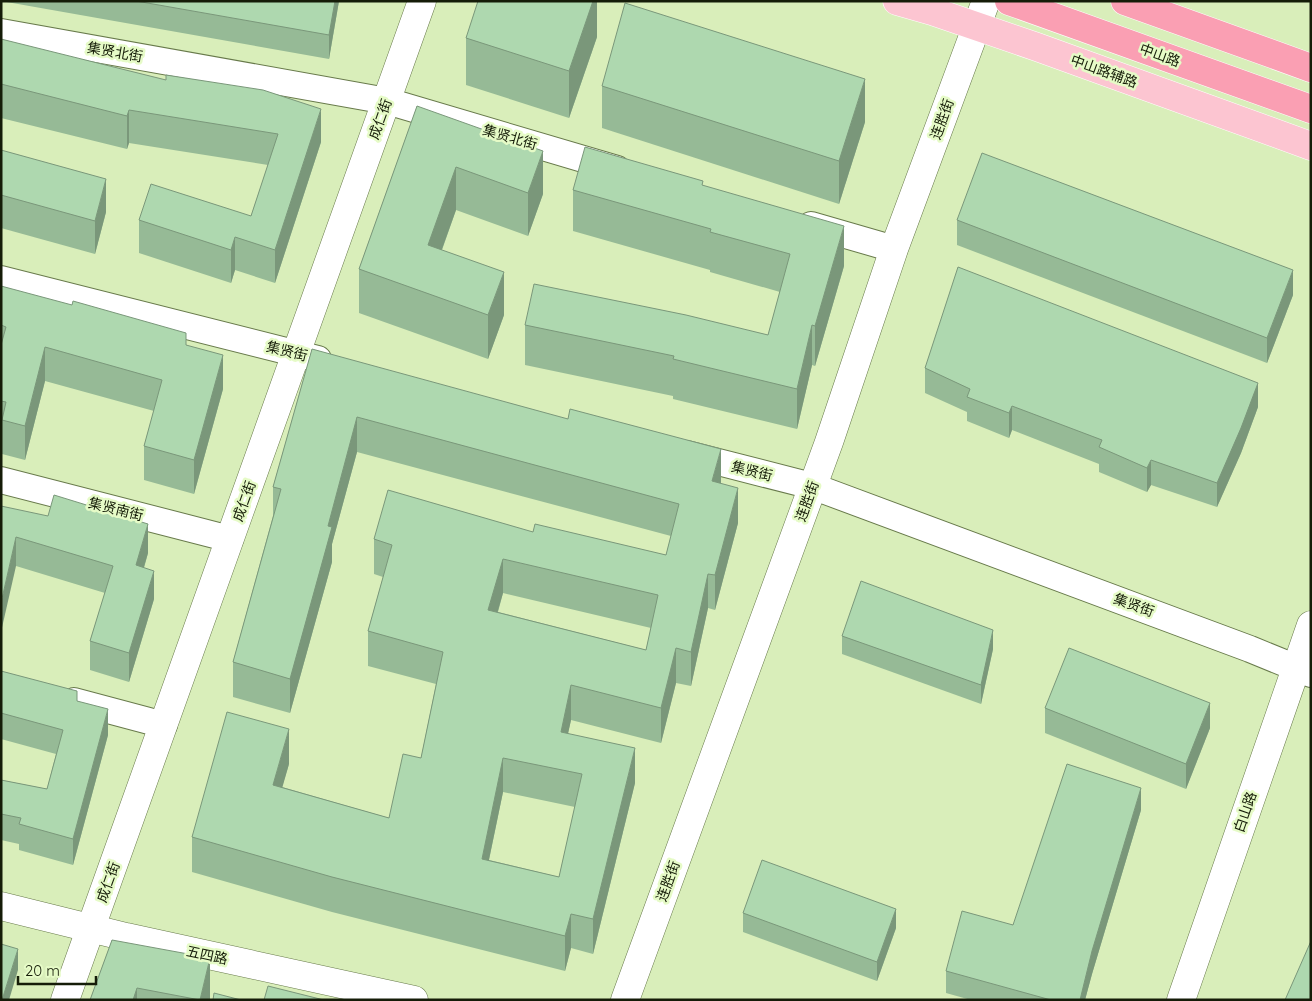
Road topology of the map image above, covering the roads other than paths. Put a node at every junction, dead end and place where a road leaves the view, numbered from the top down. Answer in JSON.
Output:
{"nodes":[{"id":1,"x":422,"y":1,"type":"edge"},
{"id":2,"x":897,"y":1,"type":"edge"},
{"id":3,"x":986,"y":1,"type":"edge"},
{"id":4,"x":1008,"y":1,"type":"edge"},
{"id":5,"x":1125,"y":1,"type":"edge"},
{"id":6,"x":977,"y":26,"type":"junction"},
{"id":7,"x":1,"y":32,"type":"edge"},
{"id":8,"x":1311,"y":68,"type":"edge"},
{"id":9,"x":386,"y":101,"type":"junction"},
{"id":10,"x":1311,"y":109,"type":"edge"},
{"id":11,"x":1311,"y":146,"type":"edge"},
{"id":12,"x":636,"y":174,"type":"edge"},
{"id":13,"x":789,"y":218,"type":"edge"},
{"id":14,"x":894,"y":249,"type":"junction"},
{"id":15,"x":1,"y":279,"type":"edge"},
{"id":16,"x":296,"y":354,"type":"junction"},
{"id":17,"x":344,"y":366,"type":"edge"},
{"id":18,"x":660,"y":447,"type":"edge"},
{"id":19,"x":1,"y":480,"type":"edge"},
{"id":20,"x":812,"y":486,"type":"junction"},
{"id":21,"x":230,"y":539,"type":"junction"},
{"id":22,"x":1311,"y":625,"type":"edge"},
{"id":23,"x":1303,"y":671,"type":"edge"},
{"id":24,"x":49,"y":694,"type":"edge"},
{"id":25,"x":164,"y":725,"type":"junction"},
{"id":26,"x":1,"y":906,"type":"edge"},
{"id":27,"x":91,"y":928,"type":"junction"},
{"id":28,"x":66,"y":1000,"type":"edge"},
{"id":29,"x":414,"y":1000,"type":"edge"},
{"id":30,"x":625,"y":1000,"type":"edge"},
{"id":31,"x":1181,"y":1000,"type":"edge"}],
"edges":[{"from":1,"to":9,"type":"main road","name":"成仁街"},
{"from":2,"to":6,"type":"main road","name":"中山路辅路"},
{"from":3,"to":6,"type":"main road","name":"连胜街"},
{"from":4,"to":10,"type":"highway","name":"中山路"},
{"from":5,"to":8,"type":"highway"},
{"from":6,"to":11,"type":"main road","name":"中山路辅路"},
{"from":6,"to":14,"type":"main road","name":"连胜街"},
{"from":7,"to":9,"type":"street","name":"集贤北街"},
{"from":9,"to":12,"type":"street","name":"集贤北街"},
{"from":9,"to":16,"type":"main road","name":"成仁街"},
{"from":13,"to":14,"type":"street"},
{"from":14,"to":20,"type":"main road","name":"连胜街"},
{"from":15,"to":16,"type":"street","name":"集贤街"},
{"from":16,"to":17,"type":"street","name":"集贤街"},
{"from":16,"to":21,"type":"main road","name":"成仁街"},
{"from":18,"to":20,"type":"street","name":"集贤街"},
{"from":19,"to":21,"type":"street","name":"集贤南街"},
{"from":20,"to":23,"type":"street","name":"集贤街"},
{"from":20,"to":30,"type":"main road","name":"连胜街"},
{"from":21,"to":25,"type":"main road","name":"成仁街"},
{"from":22,"to":23,"type":"main road","name":"白山路"},
{"from":23,"to":31,"type":"main road","name":"白山路"},
{"from":24,"to":25,"type":"street"},
{"from":25,"to":27,"type":"main road","name":"成仁街"},
{"from":26,"to":27,"type":"main road","name":"五四路"},
{"from":27,"to":28,"type":"main road","name":"成仁街"},
{"from":27,"to":29,"type":"main road","name":"五四路"}]}
